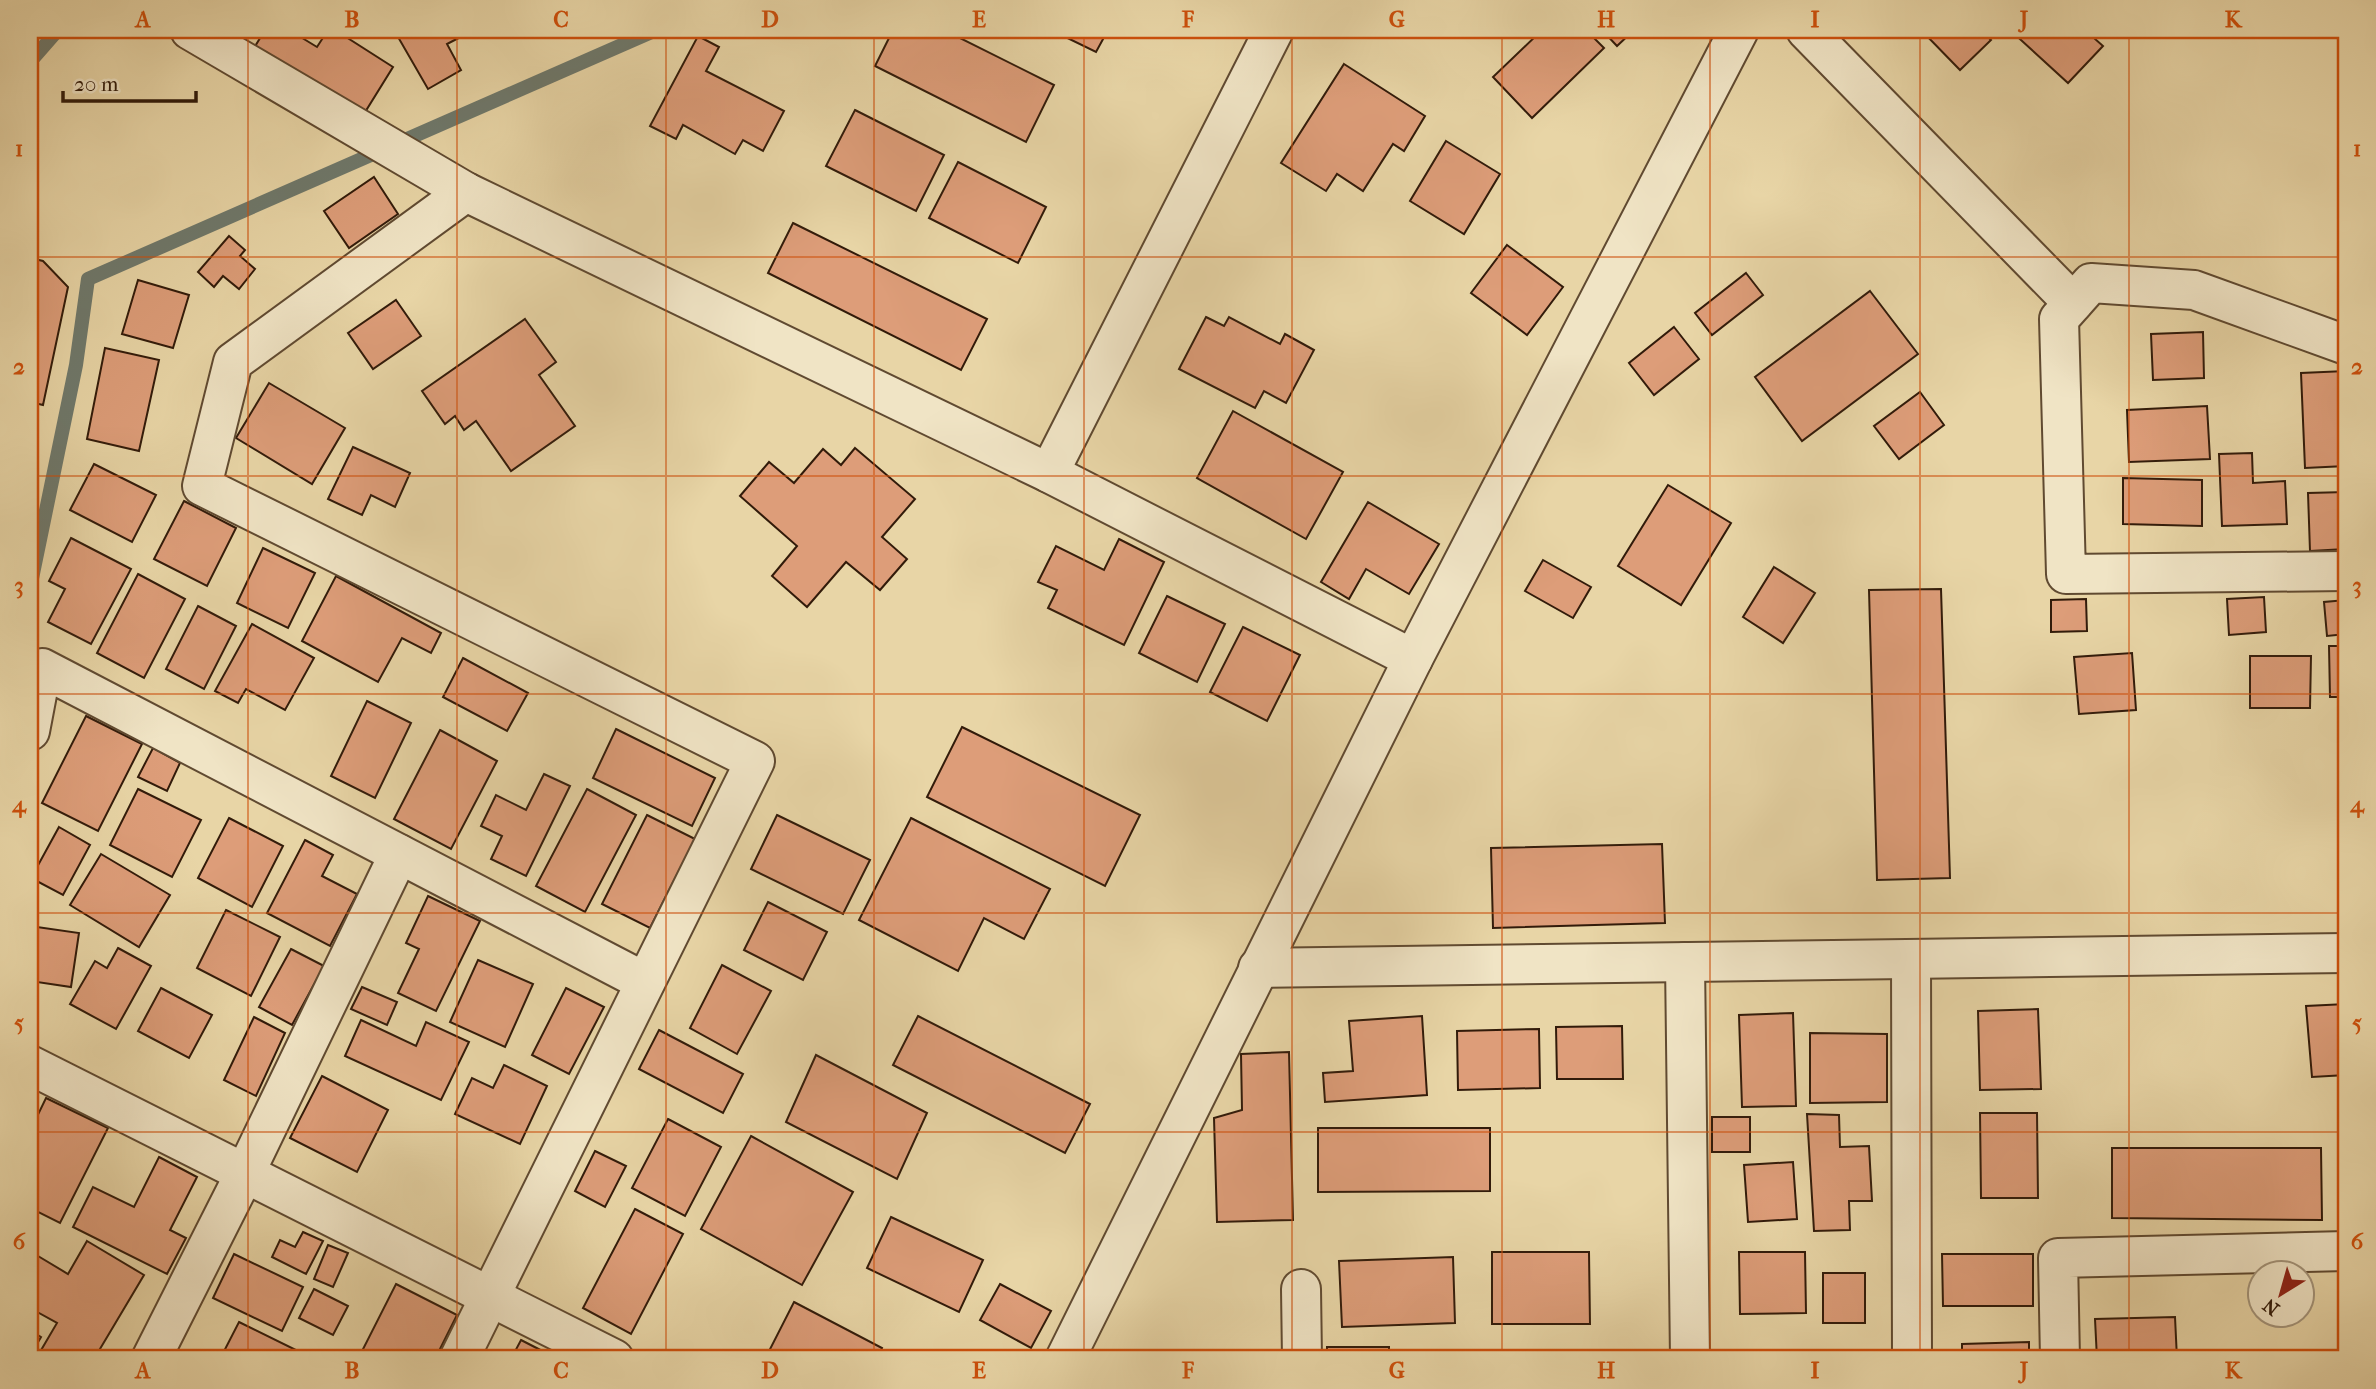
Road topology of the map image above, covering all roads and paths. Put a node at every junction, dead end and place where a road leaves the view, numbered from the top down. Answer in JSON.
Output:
{"nodes":[{"id":1,"x":190,"y":30,"type":"edge"},
{"id":2,"x":1274,"y":30,"type":"edge"},
{"id":3,"x":1738,"y":30,"type":"edge"},
{"id":4,"x":1805,"y":30,"type":"edge"},
{"id":5,"x":466,"y":192,"type":"junction"},
{"id":6,"x":2073,"y":303,"type":"junction"},
{"id":7,"x":2346,"y":345,"type":"edge"},
{"id":8,"x":1049,"y":473,"type":"junction"},
{"id":9,"x":2346,"y":571,"type":"edge"},
{"id":10,"x":1413,"y":659,"type":"junction"},
{"id":11,"x":30,"y":731,"type":"edge"},
{"id":12,"x":399,"y":854,"type":"junction"},
{"id":13,"x":2346,"y":953,"type":"edge"},
{"id":14,"x":1911,"y":959,"type":"junction"},
{"id":15,"x":1685,"y":962,"type":"junction"},
{"id":16,"x":1258,"y":968,"type":"junction"},
{"id":17,"x":645,"y":982,"type":"junction"},
{"id":18,"x":30,"y":1065,"type":"edge"},
{"id":19,"x":245,"y":1173,"type":"junction"},
{"id":20,"x":2346,"y":1251,"type":"edge"},
{"id":21,"x":1301,"y":1289,"type":"dead end"},
{"id":22,"x":490,"y":1296,"type":"junction"},
{"id":23,"x":151,"y":1359,"type":"edge"},
{"id":24,"x":458,"y":1359,"type":"edge"},
{"id":25,"x":614,"y":1359,"type":"edge"},
{"id":26,"x":1065,"y":1359,"type":"edge"},
{"id":27,"x":1302,"y":1359,"type":"edge"},
{"id":28,"x":1690,"y":1359,"type":"edge"},
{"id":29,"x":1912,"y":1359,"type":"edge"},
{"id":30,"x":2060,"y":1359,"type":"edge"}],
"edges":[{"from":1,"to":5,"type":"street"},
{"from":2,"to":8,"type":"street"},
{"from":3,"to":10,"type":"street"},
{"from":4,"to":6,"type":"street"},
{"from":5,"to":8,"type":"street"},
{"from":5,"to":17,"type":"street"},
{"from":6,"to":7,"type":"street"},
{"from":6,"to":9,"type":"street"},
{"from":8,"to":10,"type":"street"},
{"from":10,"to":16,"type":"street"},
{"from":11,"to":12,"type":"street"},
{"from":12,"to":17,"type":"street"},
{"from":12,"to":19,"type":"street"},
{"from":13,"to":14,"type":"street"},
{"from":14,"to":15,"type":"street"},
{"from":14,"to":29,"type":"street"},
{"from":15,"to":16,"type":"street"},
{"from":15,"to":28,"type":"street"},
{"from":16,"to":26,"type":"street"},
{"from":17,"to":22,"type":"street"},
{"from":18,"to":19,"type":"street"},
{"from":19,"to":22,"type":"street"},
{"from":19,"to":23,"type":"street"},
{"from":20,"to":30,"type":"street"},
{"from":21,"to":27,"type":"street"},
{"from":22,"to":24,"type":"street"},
{"from":22,"to":25,"type":"street"}]}
